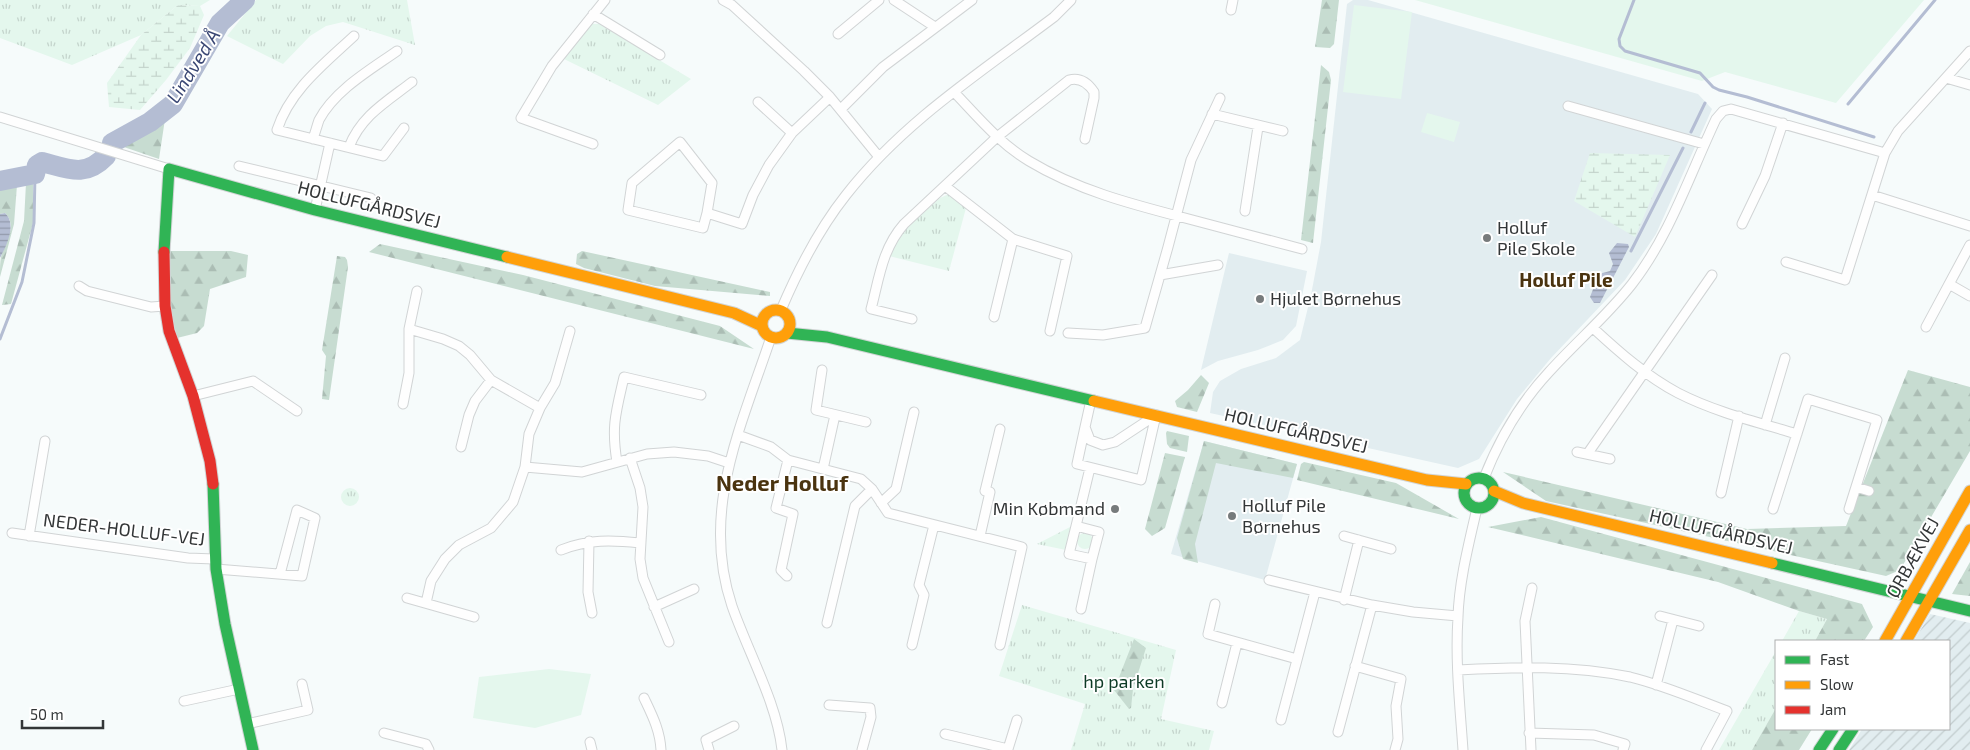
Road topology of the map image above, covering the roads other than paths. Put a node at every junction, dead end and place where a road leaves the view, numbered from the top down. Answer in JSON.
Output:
{"nodes":[{"id":1,"x":606,"y":0,"type":"edge"},
{"id":2,"x":723,"y":0,"type":"edge"},
{"id":3,"x":879,"y":0,"type":"edge"},
{"id":4,"x":894,"y":0,"type":"edge"},
{"id":5,"x":972,"y":0,"type":"edge"},
{"id":6,"x":1071,"y":0,"type":"edge"},
{"id":7,"x":1233,"y":0,"type":"edge"},
{"id":8,"x":1231,"y":10,"type":"dead end"},
{"id":9,"x":593,"y":14,"type":"junction"},
{"id":10,"x":935,"y":27,"type":"junction"},
{"id":11,"x":838,"y":34,"type":"dead end"},
{"id":12,"x":354,"y":36,"type":"dead end"},
{"id":13,"x":397,"y":51,"type":"dead end"},
{"id":14,"x":1970,"y":51,"type":"edge"},
{"id":15,"x":660,"y":55,"type":"dead end"},
{"id":16,"x":1946,"y":78,"type":"junction"},
{"id":17,"x":412,"y":82,"type":"dead end"},
{"id":18,"x":1970,"y":85,"type":"edge"},
{"id":19,"x":954,"y":92,"type":"junction"},
{"id":20,"x":830,"y":97,"type":"junction"},
{"id":21,"x":1220,"y":98,"type":"dead end"},
{"id":22,"x":758,"y":102,"type":"dead end"},
{"id":23,"x":1568,"y":106,"type":"dead end"},
{"id":24,"x":841,"y":109,"type":"junction"},
{"id":25,"x":1212,"y":114,"type":"junction"},
{"id":26,"x":0,"y":117,"type":"edge"},
{"id":27,"x":1783,"y":123,"type":"junction"},
{"id":28,"x":1258,"y":127,"type":"junction"},
{"id":29,"x":404,"y":128,"type":"dead end"},
{"id":30,"x":1282,"y":131,"type":"dead end"},
{"id":31,"x":792,"y":133,"type":"junction"},
{"id":32,"x":997,"y":137,"type":"junction"},
{"id":33,"x":313,"y":139,"type":"junction"},
{"id":34,"x":1085,"y":139,"type":"dead end"},
{"id":35,"x":330,"y":143,"type":"junction"},
{"id":36,"x":593,"y":144,"type":"dead end"},
{"id":37,"x":1704,"y":144,"type":"junction"},
{"id":38,"x":349,"y":148,"type":"junction"},
{"id":39,"x":1885,"y":154,"type":"junction"},
{"id":40,"x":879,"y":157,"type":"junction"},
{"id":41,"x":240,"y":166,"type":"dead end"},
{"id":42,"x":169,"y":169,"type":"junction"},
{"id":43,"x":320,"y":186,"type":"junction"},
{"id":44,"x":945,"y":186,"type":"junction"},
{"id":45,"x":1872,"y":195,"type":"junction"},
{"id":46,"x":371,"y":198,"type":"dead end"},
{"id":47,"x":315,"y":210,"type":"junction"},
{"id":48,"x":1245,"y":211,"type":"dead end"},
{"id":49,"x":708,"y":213,"type":"junction"},
{"id":50,"x":1176,"y":216,"type":"junction"},
{"id":51,"x":1742,"y":224,"type":"dead end"},
{"id":52,"x":1970,"y":226,"type":"edge"},
{"id":53,"x":1013,"y":240,"type":"junction"},
{"id":54,"x":1970,"y":244,"type":"edge"},
{"id":55,"x":1302,"y":249,"type":"dead end"},
{"id":56,"x":1786,"y":262,"type":"dead end"},
{"id":57,"x":1218,"y":264,"type":"dead end"},
{"id":58,"x":1160,"y":275,"type":"junction"},
{"id":59,"x":1712,"y":276,"type":"dead end"},
{"id":60,"x":1949,"y":284,"type":"junction"},
{"id":61,"x":80,"y":286,"type":"dead end"},
{"id":62,"x":417,"y":291,"type":"dead end"},
{"id":63,"x":1970,"y":296,"type":"edge"},
{"id":64,"x":165,"y":306,"type":"junction"},
{"id":65,"x":781,"y":310,"type":"junction"},
{"id":66,"x":994,"y":317,"type":"dead end"},
{"id":67,"x":912,"y":319,"type":"dead end"},
{"id":68,"x":763,"y":320,"type":"junction"},
{"id":69,"x":790,"y":320,"type":"junction"},
{"id":70,"x":1926,"y":327,"type":"dead end"},
{"id":71,"x":1593,"y":328,"type":"junction"},
{"id":72,"x":409,"y":330,"type":"junction"},
{"id":73,"x":570,"y":331,"type":"dead end"},
{"id":74,"x":1050,"y":331,"type":"dead end"},
{"id":75,"x":787,"y":333,"type":"junction"},
{"id":76,"x":1068,"y":333,"type":"dead end"},
{"id":77,"x":827,"y":337,"type":"junction"},
{"id":78,"x":771,"y":338,"type":"junction"},
{"id":79,"x":1785,"y":358,"type":"dead end"},
{"id":80,"x":822,"y":370,"type":"dead end"},
{"id":81,"x":1644,"y":371,"type":"junction"},
{"id":82,"x":491,"y":380,"type":"junction"},
{"id":83,"x":701,"y":395,"type":"dead end"},
{"id":84,"x":193,"y":396,"type":"junction"},
{"id":85,"x":1091,"y":400,"type":"junction"},
{"id":86,"x":403,"y":404,"type":"dead end"},
{"id":87,"x":540,"y":408,"type":"junction"},
{"id":88,"x":297,"y":411,"type":"dead end"},
{"id":89,"x":914,"y":412,"type":"dead end"},
{"id":90,"x":836,"y":415,"type":"junction"},
{"id":91,"x":1156,"y":415,"type":"junction"},
{"id":92,"x":1739,"y":416,"type":"junction"},
{"id":93,"x":866,"y":422,"type":"dead end"},
{"id":94,"x":1765,"y":425,"type":"junction"},
{"id":95,"x":1085,"y":427,"type":"junction"},
{"id":96,"x":1000,"y":429,"type":"dead end"},
{"id":97,"x":1797,"y":434,"type":"junction"},
{"id":98,"x":738,"y":435,"type":"junction"},
{"id":99,"x":45,"y":441,"type":"dead end"},
{"id":100,"x":461,"y":447,"type":"dead end"},
{"id":101,"x":1577,"y":452,"type":"dead end"},
{"id":102,"x":1588,"y":454,"type":"junction"},
{"id":103,"x":630,"y":458,"type":"junction"},
{"id":104,"x":1610,"y":459,"type":"dead end"},
{"id":105,"x":788,"y":460,"type":"junction"},
{"id":106,"x":617,"y":462,"type":"junction"},
{"id":107,"x":729,"y":463,"type":"junction"},
{"id":108,"x":525,"y":467,"type":"junction"},
{"id":109,"x":1090,"y":468,"type":"junction"},
{"id":110,"x":823,"y":469,"type":"junction"},
{"id":111,"x":1484,"y":478,"type":"junction"},
{"id":112,"x":1856,"y":487,"type":"junction"},
{"id":113,"x":872,"y":489,"type":"junction"},
{"id":114,"x":1464,"y":490,"type":"junction"},
{"id":115,"x":1869,"y":491,"type":"dead end"},
{"id":116,"x":1970,"y":491,"type":"edge"},
{"id":117,"x":1721,"y":493,"type":"dead end"},
{"id":118,"x":1493,"y":496,"type":"junction"},
{"id":119,"x":881,"y":503,"type":"junction"},
{"id":120,"x":1477,"y":508,"type":"junction"},
{"id":121,"x":1773,"y":509,"type":"dead end"},
{"id":122,"x":1849,"y":509,"type":"dead end"},
{"id":123,"x":934,"y":525,"type":"junction"},
{"id":124,"x":1076,"y":526,"type":"junction"},
{"id":125,"x":1970,"y":530,"type":"edge"},
{"id":126,"x":12,"y":533,"type":"dead end"},
{"id":127,"x":29,"y":536,"type":"junction"},
{"id":128,"x":980,"y":536,"type":"junction"},
{"id":129,"x":1344,"y":536,"type":"dead end"},
{"id":130,"x":1359,"y":540,"type":"junction"},
{"id":131,"x":590,"y":541,"type":"junction"},
{"id":132,"x":640,"y":543,"type":"junction"},
{"id":133,"x":1390,"y":549,"type":"dead end"},
{"id":134,"x":561,"y":550,"type":"dead end"},
{"id":135,"x":1092,"y":559,"type":"junction"},
{"id":136,"x":215,"y":564,"type":"junction"},
{"id":137,"x":280,"y":574,"type":"junction"},
{"id":138,"x":787,"y":576,"type":"dead end"},
{"id":139,"x":1269,"y":580,"type":"dead end"},
{"id":140,"x":1532,"y":588,"type":"dead end"},
{"id":141,"x":694,"y":589,"type":"dead end"},
{"id":142,"x":1315,"y":592,"type":"junction"},
{"id":143,"x":1912,"y":596,"type":"junction"},
{"id":144,"x":407,"y":598,"type":"dead end"},
{"id":145,"x":1344,"y":600,"type":"junction"},
{"id":146,"x":1930,"y":600,"type":"junction"},
{"id":147,"x":426,"y":602,"type":"junction"},
{"id":148,"x":1215,"y":604,"type":"dead end"},
{"id":149,"x":1372,"y":605,"type":"junction"},
{"id":150,"x":654,"y":607,"type":"junction"},
{"id":151,"x":1081,"y":610,"type":"dead end"},
{"id":152,"x":1970,"y":611,"type":"edge"},
{"id":153,"x":592,"y":612,"type":"dead end"},
{"id":154,"x":1458,"y":616,"type":"junction"},
{"id":155,"x":1660,"y":616,"type":"dead end"},
{"id":156,"x":474,"y":617,"type":"dead end"},
{"id":157,"x":1673,"y":620,"type":"junction"},
{"id":158,"x":827,"y":623,"type":"dead end"},
{"id":159,"x":1699,"y":626,"type":"dead end"},
{"id":160,"x":1886,"y":640,"type":"edge"},
{"id":161,"x":1907,"y":640,"type":"edge"},
{"id":162,"x":669,"y":642,"type":"dead end"},
{"id":163,"x":1237,"y":643,"type":"junction"},
{"id":164,"x":912,"y":645,"type":"dead end"},
{"id":165,"x":1000,"y":645,"type":"dead end"},
{"id":166,"x":1297,"y":659,"type":"junction"},
{"id":167,"x":1355,"y":666,"type":"junction"},
{"id":168,"x":1527,"y":666,"type":"junction"},
{"id":169,"x":1458,"y":670,"type":"junction"},
{"id":170,"x":302,"y":684,"type":"dead end"},
{"id":171,"x":1656,"y":685,"type":"junction"},
{"id":172,"x":239,"y":688,"type":"junction"},
{"id":173,"x":644,"y":698,"type":"dead end"},
{"id":174,"x":184,"y":701,"type":"dead end"},
{"id":175,"x":1222,"y":703,"type":"dead end"},
{"id":176,"x":829,"y":705,"type":"dead end"},
{"id":177,"x":1017,"y":720,"type":"dead end"},
{"id":178,"x":1281,"y":720,"type":"dead end"},
{"id":179,"x":247,"y":724,"type":"junction"},
{"id":180,"x":734,"y":726,"type":"dead end"},
{"id":181,"x":1831,"y":730,"type":"edge"},
{"id":182,"x":1852,"y":730,"type":"edge"},
{"id":183,"x":1338,"y":732,"type":"dead end"},
{"id":184,"x":384,"y":733,"type":"dead end"},
{"id":185,"x":1529,"y":733,"type":"junction"},
{"id":186,"x":945,"y":734,"type":"dead end"},
{"id":187,"x":979,"y":746,"type":"edge"},
{"id":188,"x":253,"y":750,"type":"edge"},
{"id":189,"x":429,"y":750,"type":"edge"},
{"id":190,"x":661,"y":750,"type":"edge"},
{"id":191,"x":709,"y":750,"type":"edge"},
{"id":192,"x":782,"y":750,"type":"edge"},
{"id":193,"x":862,"y":750,"type":"edge"},
{"id":194,"x":1395,"y":750,"type":"edge"},
{"id":195,"x":1463,"y":750,"type":"edge"},
{"id":196,"x":1531,"y":750,"type":"edge"},
{"id":197,"x":1623,"y":750,"type":"edge"},
{"id":198,"x":1706,"y":750,"type":"edge"},
{"id":199,"x":1819,"y":750,"type":"edge"},
{"id":200,"x":1839,"y":750,"type":"edge"}],
"edges":[{"from":1,"to":9,"type":"street"},
{"from":2,"to":20,"type":"street"},
{"from":3,"to":11,"type":"street"},
{"from":4,"to":10,"type":"street"},
{"from":5,"to":10,"type":"street"},
{"from":6,"to":19,"type":"street"},
{"from":7,"to":8,"type":"street"},
{"from":9,"to":15,"type":"street"},
{"from":9,"to":36,"type":"street"},
{"from":10,"to":24,"type":"street"},
{"from":12,"to":33,"type":"street"},
{"from":13,"to":33,"type":"street"},
{"from":14,"to":16,"type":"street"},
{"from":16,"to":18,"type":"street"},
{"from":16,"to":39,"type":"street"},
{"from":17,"to":38,"type":"street"},
{"from":19,"to":32,"type":"street"},
{"from":19,"to":40,"type":"street"},
{"from":20,"to":24,"type":"street"},
{"from":20,"to":31,"type":"street"},
{"from":21,"to":25,"type":"street"},
{"from":22,"to":31,"type":"street"},
{"from":23,"to":37,"type":"street"},
{"from":24,"to":40,"type":"street"},
{"from":25,"to":28,"type":"street"},
{"from":25,"to":50,"type":"street"},
{"from":26,"to":42,"type":"street","name":"HOLLUFGÅRDSVEJ"},
{"from":27,"to":37,"type":"street"},
{"from":27,"to":39,"type":"street"},
{"from":27,"to":51,"type":"street"},
{"from":28,"to":30,"type":"street"},
{"from":28,"to":48,"type":"street"},
{"from":29,"to":38,"type":"street"},
{"from":31,"to":49,"type":"street"},
{"from":32,"to":34,"type":"street"},
{"from":32,"to":44,"type":"street"},
{"from":32,"to":50,"type":"street"},
{"from":33,"to":35,"type":"street"},
{"from":35,"to":38,"type":"street"},
{"from":35,"to":43,"type":"street"},
{"from":37,"to":71,"type":"street"},
{"from":39,"to":45,"type":"street"},
{"from":40,"to":65,"type":"street"},
{"from":41,"to":43,"type":"street"},
{"from":42,"to":47,"type":"street","name":"HOLLUFGÅRDSVEJ"},
{"from":42,"to":64,"type":"street","name":"NEDER-HOLLUF-VEJ"},
{"from":43,"to":46,"type":"street"},
{"from":43,"to":47,"type":"street"},
{"from":44,"to":53,"type":"street"},
{"from":44,"to":67,"type":"street"},
{"from":45,"to":52,"type":"street"},
{"from":45,"to":56,"type":"street"},
{"from":47,"to":68,"type":"street","name":"HOLLUFGÅRDSVEJ"},
{"from":49,"to":49,"type":"street"},
{"from":50,"to":55,"type":"street"},
{"from":50,"to":58,"type":"street"},
{"from":53,"to":66,"type":"street"},
{"from":53,"to":74,"type":"street"},
{"from":54,"to":60,"type":"street"},
{"from":57,"to":58,"type":"street"},
{"from":58,"to":76,"type":"street"},
{"from":59,"to":81,"type":"street"},
{"from":60,"to":63,"type":"street"},
{"from":60,"to":70,"type":"street"},
{"from":61,"to":64,"type":"street"},
{"from":62,"to":72,"type":"street"},
{"from":64,"to":84,"type":"street","name":"NEDER-HOLLUF-VEJ"},
{"from":65,"to":68,"type":"street"},
{"from":65,"to":69,"type":"street"},
{"from":68,"to":78,"type":"street"},
{"from":69,"to":75,"type":"street"},
{"from":69,"to":77,"type":"street","name":"HOLLUFGÅRDSVEJ"},
{"from":71,"to":81,"type":"street"},
{"from":71,"to":111,"type":"street"},
{"from":72,"to":82,"type":"street"},
{"from":72,"to":86,"type":"street"},
{"from":73,"to":87,"type":"street"},
{"from":75,"to":77,"type":"street","name":"HOLLUFGÅRDSVEJ"},
{"from":75,"to":78,"type":"street"},
{"from":77,"to":85,"type":"street","name":"HOLLUFGÅRDSVEJ"},
{"from":78,"to":98,"type":"street"},
{"from":79,"to":94,"type":"street"},
{"from":80,"to":90,"type":"street"},
{"from":81,"to":92,"type":"street"},
{"from":81,"to":102,"type":"street"},
{"from":82,"to":87,"type":"street"},
{"from":82,"to":100,"type":"street"},
{"from":83,"to":106,"type":"street"},
{"from":84,"to":88,"type":"street"},
{"from":84,"to":136,"type":"street","name":"NEDER-HOLLUF-VEJ"},
{"from":85,"to":91,"type":"street","name":"HOLLUFGÅRDSVEJ"},
{"from":85,"to":95,"type":"street"},
{"from":87,"to":108,"type":"street"},
{"from":89,"to":119,"type":"street"},
{"from":90,"to":93,"type":"street"},
{"from":90,"to":110,"type":"street"},
{"from":91,"to":95,"type":"street"},
{"from":91,"to":109,"type":"street"},
{"from":91,"to":114,"type":"street","name":"HOLLUFGÅRDSVEJ"},
{"from":92,"to":94,"type":"street"},
{"from":92,"to":117,"type":"street"},
{"from":94,"to":97,"type":"street"},
{"from":95,"to":109,"type":"street"},
{"from":96,"to":128,"type":"street"},
{"from":97,"to":112,"type":"street"},
{"from":97,"to":121,"type":"street"},
{"from":98,"to":105,"type":"street"},
{"from":98,"to":107,"type":"street"},
{"from":99,"to":127,"type":"street","name":"NEDER-HOLLUF-VEJ"},
{"from":101,"to":102,"type":"street"},
{"from":102,"to":104,"type":"street"},
{"from":103,"to":106,"type":"street"},
{"from":103,"to":107,"type":"street"},
{"from":103,"to":132,"type":"street"},
{"from":105,"to":110,"type":"street"},
{"from":105,"to":138,"type":"street"},
{"from":106,"to":108,"type":"street"},
{"from":107,"to":192,"type":"street"},
{"from":108,"to":147,"type":"street"},
{"from":109,"to":124,"type":"street"},
{"from":110,"to":113,"type":"street"},
{"from":111,"to":114,"type":"street"},
{"from":111,"to":118,"type":"street"},
{"from":112,"to":115,"type":"street"},
{"from":112,"to":122,"type":"street"},
{"from":113,"to":119,"type":"street"},
{"from":113,"to":158,"type":"street"},
{"from":114,"to":120,"type":"street"},
{"from":116,"to":143,"type":"street","name":"ØRBÆKVEJ"},
{"from":118,"to":120,"type":"street"},
{"from":118,"to":143,"type":"street","name":"HOLLUFGÅRDSVEJ"},
{"from":119,"to":123,"type":"street"},
{"from":120,"to":154,"type":"street"},
{"from":123,"to":128,"type":"street"},
{"from":123,"to":164,"type":"street"},
{"from":124,"to":135,"type":"street"},
{"from":124,"to":135,"type":"street"},
{"from":125,"to":146,"type":"street","name":"ØRBÆKVEJ"},
{"from":126,"to":127,"type":"street","name":"NEDER-HOLLUF-VEJ"},
{"from":127,"to":136,"type":"street","name":"NEDER-HOLLUF-VEJ"},
{"from":128,"to":165,"type":"street"},
{"from":129,"to":130,"type":"street"},
{"from":130,"to":133,"type":"street"},
{"from":130,"to":145,"type":"street"},
{"from":131,"to":132,"type":"street"},
{"from":131,"to":134,"type":"street"},
{"from":131,"to":153,"type":"street"},
{"from":132,"to":150,"type":"street"},
{"from":135,"to":151,"type":"street"},
{"from":136,"to":137,"type":"street","name":"NEDER-HOLLUF-VEJ"},
{"from":136,"to":172,"type":"street","name":"NEDER-HOLLUF-VEJ"},
{"from":137,"to":137,"type":"street","name":"NEDER-HOLLUF-VEJ"},
{"from":139,"to":142,"type":"street"},
{"from":140,"to":168,"type":"street"},
{"from":141,"to":150,"type":"street"},
{"from":142,"to":145,"type":"street"},
{"from":142,"to":166,"type":"street"},
{"from":143,"to":146,"type":"street","name":"HOLLUFGÅRDSVEJ"},
{"from":143,"to":160,"type":"street","name":"ØRBÆKVEJ"},
{"from":144,"to":147,"type":"street"},
{"from":145,"to":149,"type":"street"},
{"from":146,"to":152,"type":"street","name":"HOLLUFGÅRDSVEJ"},
{"from":146,"to":161,"type":"street","name":"ØRBÆKVEJ"},
{"from":147,"to":156,"type":"street"},
{"from":148,"to":163,"type":"street"},
{"from":149,"to":154,"type":"street"},
{"from":149,"to":167,"type":"street"},
{"from":150,"to":162,"type":"street"},
{"from":154,"to":169,"type":"street"},
{"from":155,"to":157,"type":"street"},
{"from":157,"to":159,"type":"street"},
{"from":157,"to":171,"type":"street"},
{"from":163,"to":166,"type":"street"},
{"from":163,"to":175,"type":"street"},
{"from":166,"to":178,"type":"street"},
{"from":167,"to":183,"type":"street"},
{"from":167,"to":194,"type":"street"},
{"from":168,"to":169,"type":"street"},
{"from":168,"to":171,"type":"street"},
{"from":168,"to":185,"type":"street"},
{"from":169,"to":195,"type":"street"},
{"from":170,"to":179,"type":"street"},
{"from":171,"to":198,"type":"street"},
{"from":172,"to":174,"type":"street"},
{"from":172,"to":179,"type":"street","name":"NEDER-HOLLUF-VEJ"},
{"from":173,"to":190,"type":"street"},
{"from":176,"to":193,"type":"street"},
{"from":177,"to":187,"type":"street"},
{"from":179,"to":188,"type":"street","name":"NEDER-HOLLUF-VEJ"},
{"from":180,"to":191,"type":"street"},
{"from":181,"to":199,"type":"street"},
{"from":182,"to":200,"type":"street"},
{"from":184,"to":189,"type":"street"},
{"from":185,"to":196,"type":"street"},
{"from":185,"to":197,"type":"street"},
{"from":186,"to":187,"type":"street"}]}
